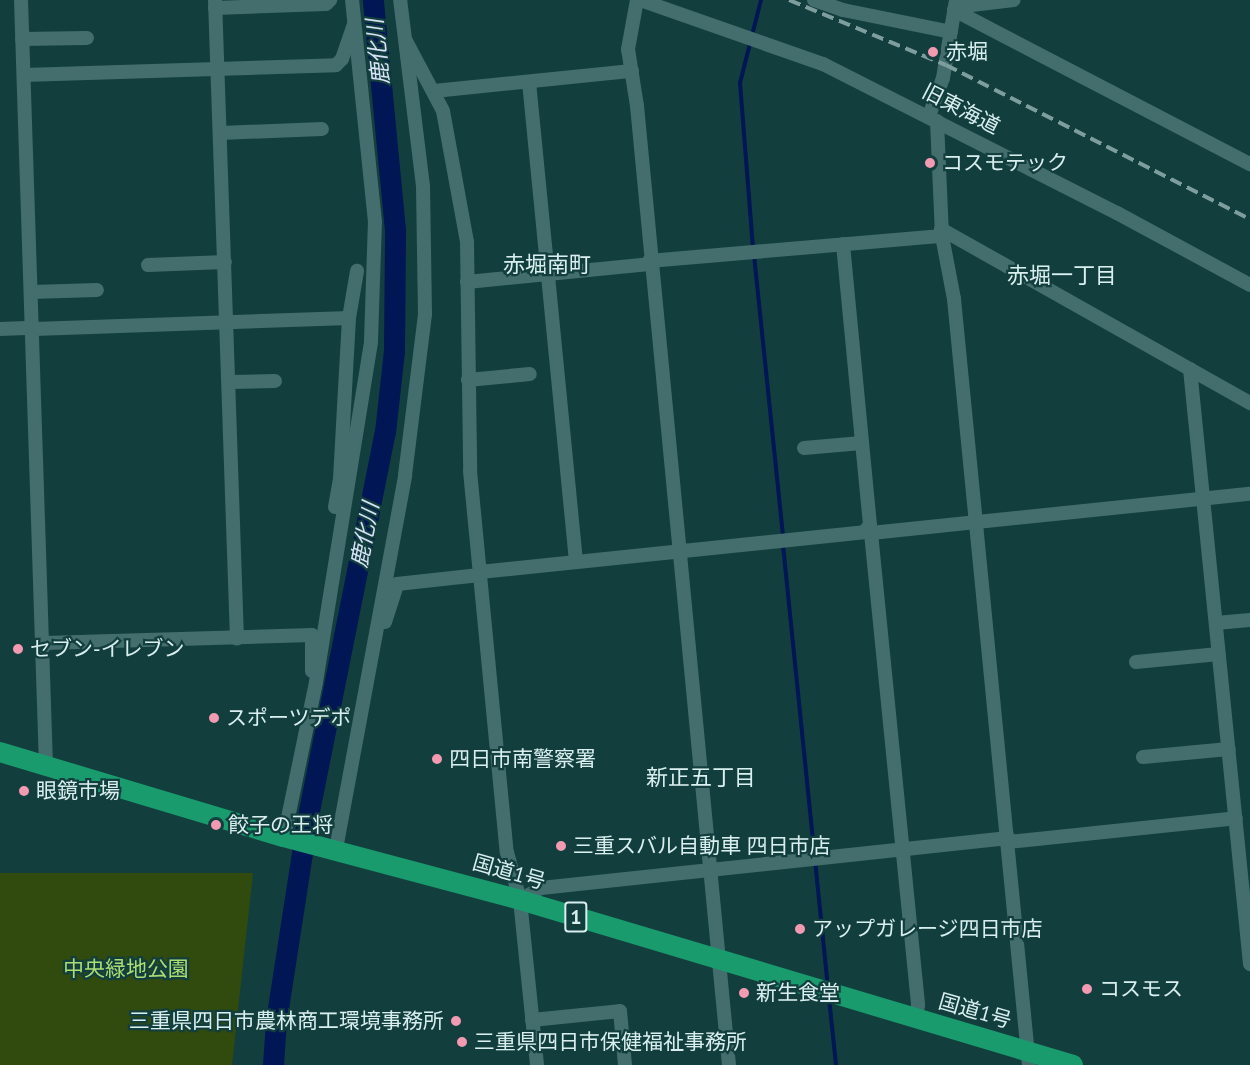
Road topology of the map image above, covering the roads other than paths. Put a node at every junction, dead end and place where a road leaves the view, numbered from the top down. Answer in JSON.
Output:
{"nodes":[{"id":1,"x":21,"y":0,"type":"edge"},
{"id":2,"x":330,"y":0,"type":"edge"},
{"id":3,"x":352,"y":0,"type":"edge"},
{"id":4,"x":400,"y":0,"type":"edge"},
{"id":5,"x":814,"y":0,"type":"edge"},
{"id":6,"x":1014,"y":0,"type":"edge"},
{"id":7,"x":645,"y":1,"type":"edge"},
{"id":8,"x":215,"y":4,"type":"edge"},
{"id":9,"x":955,"y":6,"type":"edge"},
{"id":10,"x":355,"y":21,"type":"junction"},
{"id":11,"x":951,"y":32,"type":"junction"},
{"id":12,"x":87,"y":38,"type":"dead end"},
{"id":13,"x":22,"y":39,"type":"junction"},
{"id":14,"x":406,"y":41,"type":"junction"},
{"id":15,"x":218,"y":69,"type":"junction"},
{"id":16,"x":632,"y":71,"type":"junction"},
{"id":17,"x":24,"y":75,"type":"junction"},
{"id":18,"x":529,"y":82,"type":"junction"},
{"id":19,"x":434,"y":91,"type":"junction"},
{"id":20,"x":933,"y":119,"type":"junction"},
{"id":21,"x":322,"y":129,"type":"dead end"},
{"id":22,"x":220,"y":133,"type":"junction"},
{"id":23,"x":1250,"y":164,"type":"edge"},
{"id":24,"x":942,"y":232,"type":"junction"},
{"id":25,"x":843,"y":244,"type":"junction"},
{"id":26,"x":225,"y":262,"type":"junction"},
{"id":27,"x":649,"y":263,"type":"junction"},
{"id":28,"x":148,"y":265,"type":"dead end"},
{"id":29,"x":357,"y":271,"type":"dead end"},
{"id":30,"x":547,"y":274,"type":"junction"},
{"id":31,"x":466,"y":282,"type":"junction"},
{"id":32,"x":1250,"y":285,"type":"edge"},
{"id":33,"x":97,"y":290,"type":"dead end"},
{"id":34,"x":32,"y":292,"type":"junction"},
{"id":35,"x":349,"y":318,"type":"junction"},
{"id":36,"x":227,"y":322,"type":"junction"},
{"id":37,"x":33,"y":328,"type":"junction"},
{"id":38,"x":0,"y":329,"type":"edge"},
{"id":39,"x":1190,"y":369,"type":"junction"},
{"id":40,"x":530,"y":374,"type":"dead end"},
{"id":41,"x":468,"y":380,"type":"junction"},
{"id":42,"x":275,"y":381,"type":"dead end"},
{"id":43,"x":230,"y":382,"type":"junction"},
{"id":44,"x":1250,"y":403,"type":"edge"},
{"id":45,"x":862,"y":443,"type":"junction"},
{"id":46,"x":804,"y":448,"type":"dead end"},
{"id":47,"x":1250,"y":494,"type":"edge"},
{"id":48,"x":1202,"y":499,"type":"junction"},
{"id":49,"x":334,"y":507,"type":"dead end"},
{"id":50,"x":977,"y":522,"type":"junction"},
{"id":51,"x":869,"y":531,"type":"junction"},
{"id":52,"x":678,"y":551,"type":"junction"},
{"id":53,"x":576,"y":562,"type":"junction"},
{"id":54,"x":480,"y":573,"type":"junction"},
{"id":55,"x":1250,"y":620,"type":"edge"},
{"id":56,"x":1216,"y":623,"type":"junction"},
{"id":57,"x":374,"y":635,"type":"junction"},
{"id":58,"x":237,"y":639,"type":"junction"},
{"id":59,"x":45,"y":643,"type":"junction"},
{"id":60,"x":1219,"y":654,"type":"junction"},
{"id":61,"x":1136,"y":662,"type":"dead end"},
{"id":62,"x":316,"y":682,"type":"junction"},
{"id":63,"x":1229,"y":749,"type":"junction"},
{"id":64,"x":0,"y":752,"type":"edge"},
{"id":65,"x":1143,"y":757,"type":"dead end"},
{"id":66,"x":46,"y":765,"type":"junction"},
{"id":67,"x":1241,"y":819,"type":"edge"},
{"id":68,"x":287,"y":837,"type":"junction"},
{"id":69,"x":1008,"y":840,"type":"junction"},
{"id":70,"x":336,"y":849,"type":"junction"},
{"id":71,"x":903,"y":850,"type":"junction"},
{"id":72,"x":709,"y":870,"type":"junction"},
{"id":73,"x":520,"y":900,"type":"junction"},
{"id":74,"x":718,"y":960,"type":"junction"},
{"id":75,"x":1250,"y":964,"type":"edge"},
{"id":76,"x":916,"y":1019,"type":"junction"},
{"id":77,"x":532,"y":1020,"type":"junction"},
{"id":78,"x":1029,"y":1058,"type":"edge"},
{"id":79,"x":537,"y":1065,"type":"edge"},
{"id":80,"x":625,"y":1065,"type":"edge"},
{"id":81,"x":729,"y":1065,"type":"edge"},
{"id":82,"x":1073,"y":1065,"type":"edge"}],
"edges":[{"from":1,"to":13,"type":"street"},
{"from":2,"to":8,"type":"street"},
{"from":3,"to":10,"type":"street"},
{"from":4,"to":14,"type":"street"},
{"from":5,"to":11,"type":"street"},
{"from":6,"to":9,"type":"street"},
{"from":7,"to":16,"type":"street"},
{"from":7,"to":20,"type":"street","name":"旧東海道"},
{"from":8,"to":15,"type":"street"},
{"from":9,"to":11,"type":"street"},
{"from":9,"to":23,"type":"street"},
{"from":10,"to":15,"type":"street"},
{"from":10,"to":62,"type":"street"},
{"from":11,"to":20,"type":"street"},
{"from":12,"to":13,"type":"street"},
{"from":13,"to":17,"type":"street"},
{"from":14,"to":19,"type":"street"},
{"from":14,"to":57,"type":"street"},
{"from":15,"to":17,"type":"street"},
{"from":15,"to":22,"type":"street"},
{"from":16,"to":18,"type":"street"},
{"from":16,"to":27,"type":"street"},
{"from":17,"to":34,"type":"street"},
{"from":18,"to":19,"type":"street"},
{"from":18,"to":30,"type":"street"},
{"from":19,"to":31,"type":"street"},
{"from":20,"to":24,"type":"street"},
{"from":20,"to":32,"type":"street","name":"旧東海道"},
{"from":21,"to":22,"type":"street"},
{"from":22,"to":26,"type":"street"},
{"from":24,"to":25,"type":"street"},
{"from":24,"to":39,"type":"street"},
{"from":24,"to":50,"type":"street"},
{"from":25,"to":27,"type":"street"},
{"from":25,"to":45,"type":"street"},
{"from":26,"to":28,"type":"street"},
{"from":26,"to":36,"type":"street"},
{"from":27,"to":30,"type":"street"},
{"from":27,"to":52,"type":"street"},
{"from":29,"to":35,"type":"street"},
{"from":30,"to":31,"type":"street"},
{"from":30,"to":53,"type":"street"},
{"from":31,"to":41,"type":"street"},
{"from":33,"to":34,"type":"street"},
{"from":34,"to":37,"type":"street"},
{"from":35,"to":36,"type":"street"},
{"from":35,"to":49,"type":"street"},
{"from":36,"to":37,"type":"street"},
{"from":36,"to":43,"type":"street"},
{"from":37,"to":38,"type":"street"},
{"from":37,"to":59,"type":"street"},
{"from":39,"to":44,"type":"street"},
{"from":39,"to":48,"type":"street"},
{"from":40,"to":41,"type":"street"},
{"from":41,"to":54,"type":"street"},
{"from":42,"to":43,"type":"street"},
{"from":43,"to":58,"type":"street"},
{"from":45,"to":46,"type":"street"},
{"from":45,"to":51,"type":"street"},
{"from":47,"to":48,"type":"street"},
{"from":48,"to":50,"type":"street"},
{"from":48,"to":56,"type":"street"},
{"from":50,"to":51,"type":"street"},
{"from":50,"to":69,"type":"street"},
{"from":51,"to":52,"type":"street"},
{"from":51,"to":71,"type":"street"},
{"from":52,"to":53,"type":"street"},
{"from":52,"to":72,"type":"street"},
{"from":53,"to":54,"type":"street"},
{"from":54,"to":57,"type":"street"},
{"from":54,"to":73,"type":"street"},
{"from":55,"to":56,"type":"street"},
{"from":56,"to":60,"type":"street"},
{"from":57,"to":70,"type":"street"},
{"from":58,"to":59,"type":"street"},
{"from":58,"to":62,"type":"street"},
{"from":59,"to":66,"type":"street"},
{"from":60,"to":61,"type":"street"},
{"from":60,"to":63,"type":"street"},
{"from":62,"to":68,"type":"street"},
{"from":63,"to":65,"type":"street"},
{"from":63,"to":67,"type":"street"},
{"from":64,"to":66,"type":"highway","name":"国道1号","number":"1"},
{"from":66,"to":68,"type":"highway","name":"国道1号","number":"1"},
{"from":67,"to":69,"type":"street"},
{"from":67,"to":75,"type":"street"},
{"from":68,"to":70,"type":"highway","name":"国道1号","number":"1"},
{"from":69,"to":71,"type":"street"},
{"from":69,"to":78,"type":"street"},
{"from":70,"to":73,"type":"highway","name":"国道1号","number":"1"},
{"from":71,"to":72,"type":"street"},
{"from":71,"to":76,"type":"street"},
{"from":72,"to":73,"type":"street"},
{"from":72,"to":74,"type":"street"},
{"from":73,"to":74,"type":"highway","name":"国道1号","number":"1"},
{"from":73,"to":77,"type":"street"},
{"from":74,"to":76,"type":"highway","name":"国道1号","number":"1"},
{"from":74,"to":81,"type":"street"},
{"from":76,"to":78,"type":"highway","name":"国道1号","number":"1"},
{"from":77,"to":79,"type":"street"},
{"from":77,"to":80,"type":"street"},
{"from":78,"to":82,"type":"highway","name":"国道1号","number":"1"}]}
